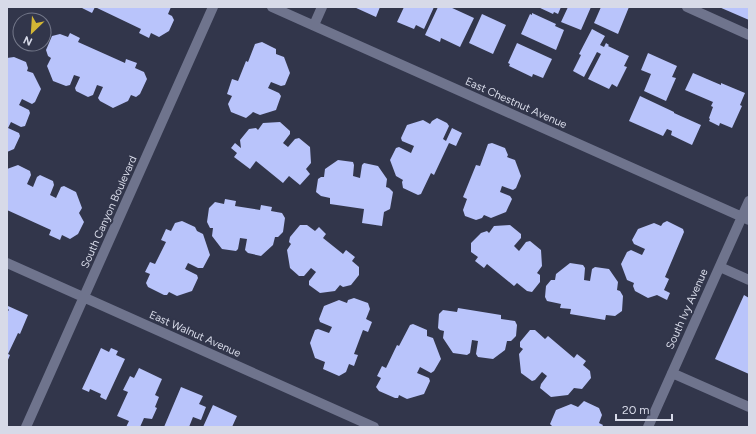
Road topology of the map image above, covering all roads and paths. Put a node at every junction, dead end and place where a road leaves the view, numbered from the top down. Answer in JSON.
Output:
{"nodes":[{"id":1,"x":213,"y":7,"type":"edge"},
{"id":2,"x":272,"y":7,"type":"edge"},
{"id":3,"x":322,"y":7,"type":"edge"},
{"id":4,"x":687,"y":7,"type":"edge"},
{"id":5,"x":314,"y":25,"type":"junction"},
{"id":6,"x":749,"y":35,"type":"edge"},
{"id":7,"x":749,"y":201,"type":"edge"},
{"id":8,"x":745,"y":219,"type":"edge"},
{"id":9,"x":7,"y":263,"type":"edge"},
{"id":10,"x":720,"y":267,"type":"junction"},
{"id":11,"x":749,"y":280,"type":"edge"},
{"id":12,"x":84,"y":297,"type":"junction"},
{"id":13,"x":672,"y":373,"type":"junction"},
{"id":14,"x":749,"y":407,"type":"edge"},
{"id":15,"x":26,"y":427,"type":"edge"},
{"id":16,"x":374,"y":427,"type":"edge"},
{"id":17,"x":648,"y":427,"type":"edge"}],
"edges":[{"from":1,"to":12,"type":"street","name":"South Canyon Boulevard"},
{"from":2,"to":5,"type":"street","name":"East Chestnut Avenue"},
{"from":3,"to":5,"type":"street"},
{"from":4,"to":6,"type":"street"},
{"from":5,"to":8,"type":"street","name":"East Chestnut Avenue"},
{"from":7,"to":8,"type":"street","name":"South Ivy Avenue"},
{"from":8,"to":10,"type":"street","name":"South Ivy Avenue"},
{"from":9,"to":12,"type":"street","name":"East Walnut Avenue"},
{"from":10,"to":11,"type":"street"},
{"from":10,"to":13,"type":"street","name":"South Ivy Avenue"},
{"from":12,"to":15,"type":"street","name":"South Canyon Boulevard"},
{"from":12,"to":16,"type":"street","name":"East Walnut Avenue"},
{"from":13,"to":14,"type":"street"},
{"from":13,"to":17,"type":"street","name":"South Ivy Avenue"}]}
